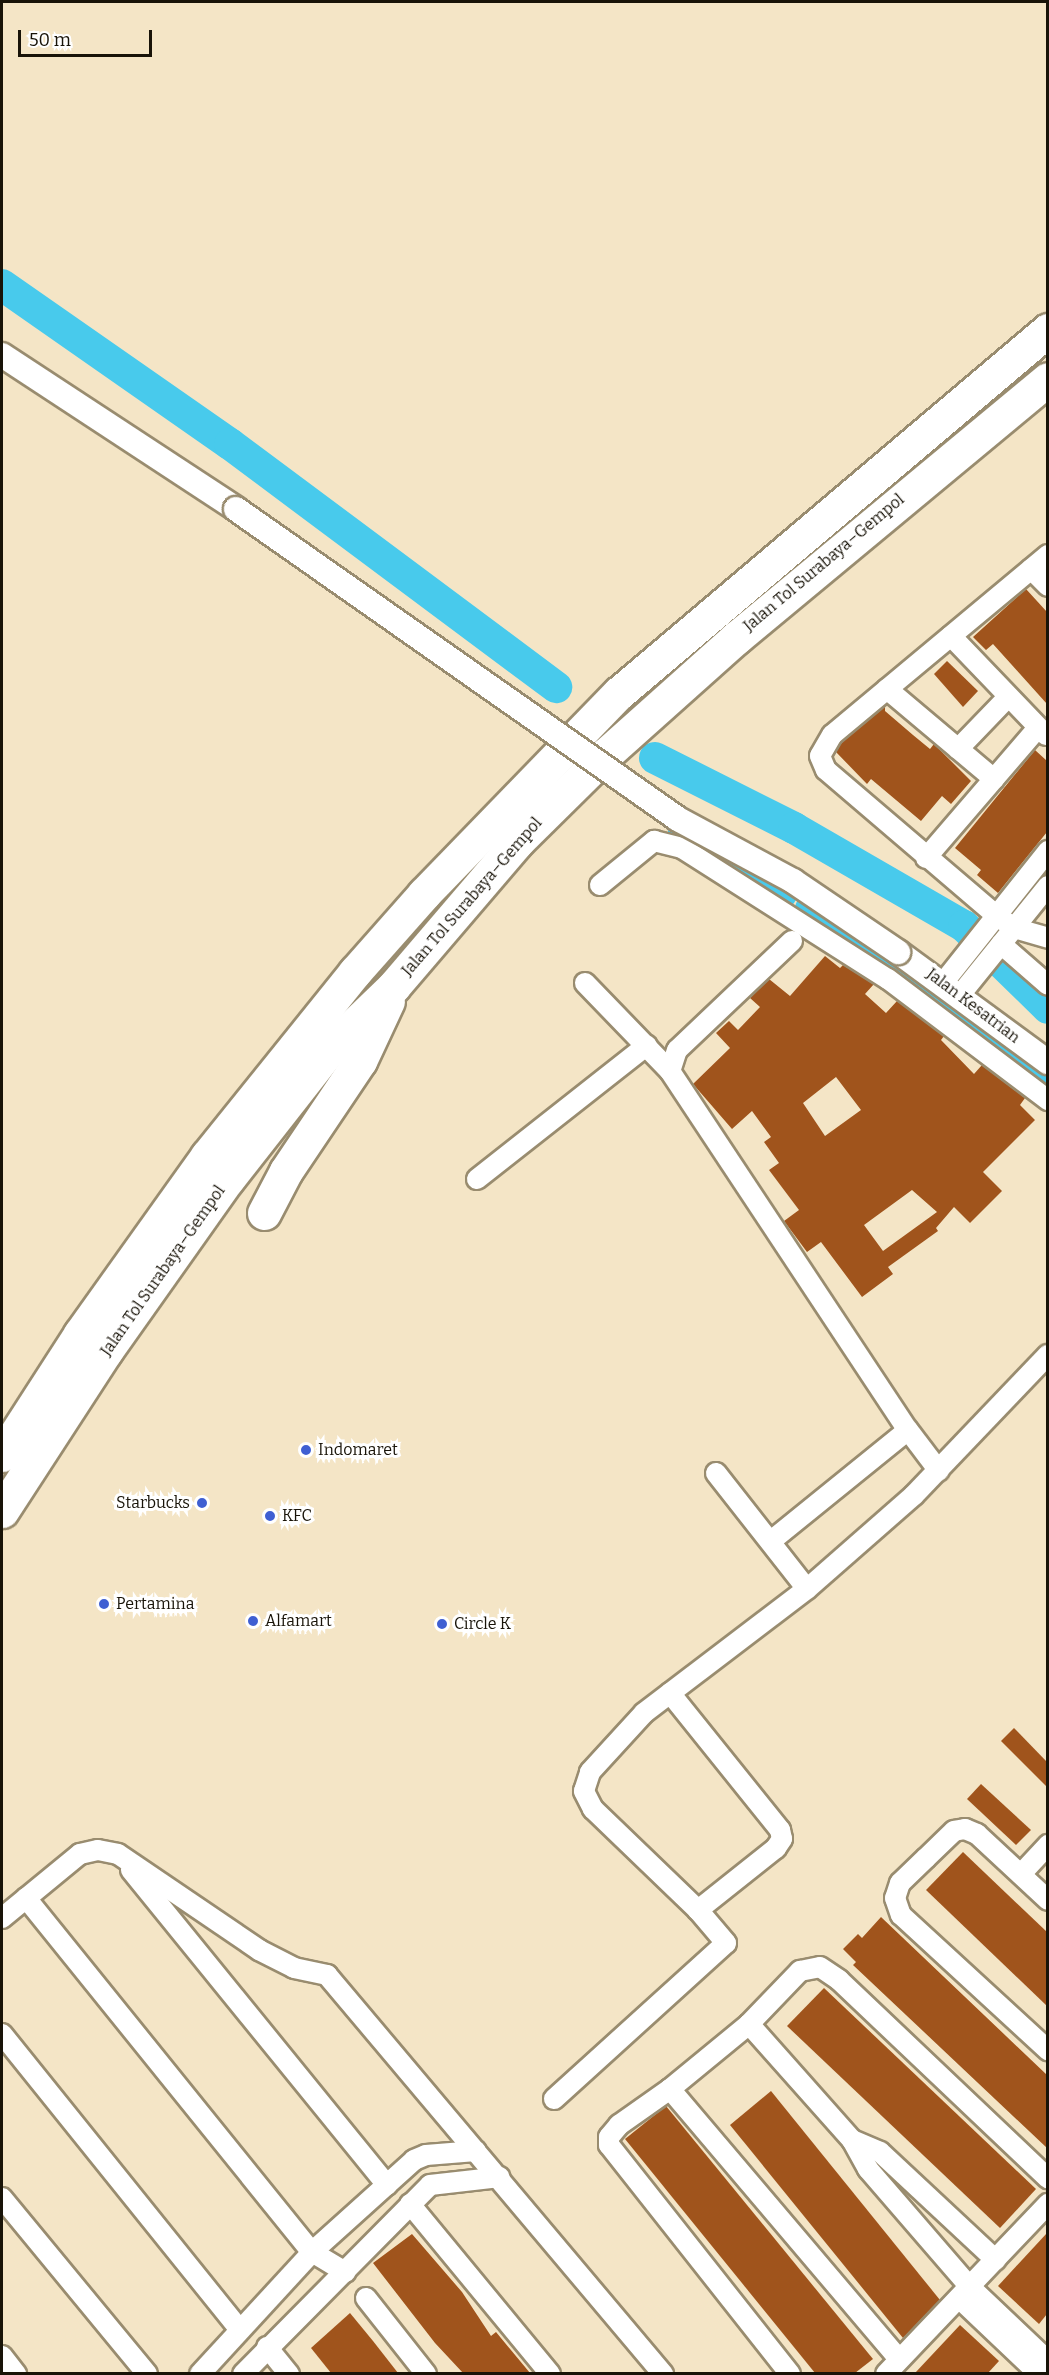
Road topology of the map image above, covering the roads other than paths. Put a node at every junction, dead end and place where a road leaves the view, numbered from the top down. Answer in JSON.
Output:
{"nodes":[{"id":1,"x":1047,"y":330,"type":"edge"},
{"id":2,"x":2,"y":355,"type":"edge"},
{"id":3,"x":1047,"y":379,"type":"edge"},
{"id":4,"x":1047,"y":555,"type":"edge"},
{"id":5,"x":1031,"y":569,"type":"junction"},
{"id":6,"x":1047,"y":586,"type":"edge"},
{"id":7,"x":951,"y":636,"type":"junction"},
{"id":8,"x":887,"y":689,"type":"junction"},
{"id":9,"x":1008,"y":698,"type":"junction"},
{"id":10,"x":1043,"y":733,"type":"edge"},
{"id":11,"x":958,"y":749,"type":"junction"},
{"id":12,"x":994,"y":779,"type":"junction"},
{"id":13,"x":1047,"y":850,"type":"edge"},
{"id":14,"x":926,"y":858,"type":"junction"},
{"id":15,"x":600,"y":885,"type":"dead end"},
{"id":16,"x":1047,"y":886,"type":"edge"},
{"id":17,"x":997,"y":916,"type":"junction"},
{"id":18,"x":795,"y":917,"type":"junction"},
{"id":19,"x":1014,"y":928,"type":"junction"},
{"id":20,"x":819,"y":935,"type":"junction"},
{"id":21,"x":1047,"y":938,"type":"edge"},
{"id":22,"x":792,"y":941,"type":"junction"},
{"id":23,"x":998,"y":946,"type":"junction"},
{"id":24,"x":897,"y":964,"type":"junction"},
{"id":25,"x":585,"y":983,"type":"dead end"},
{"id":26,"x":1047,"y":985,"type":"edge"},
{"id":27,"x":394,"y":986,"type":"junction"},
{"id":28,"x":939,"y":987,"type":"junction"},
{"id":29,"x":647,"y":1046,"type":"junction"},
{"id":30,"x":1047,"y":1062,"type":"edge"},
{"id":31,"x":670,"y":1071,"type":"junction"},
{"id":32,"x":1047,"y":1100,"type":"edge"},
{"id":33,"x":477,"y":1179,"type":"dead end"},
{"id":34,"x":264,"y":1212,"type":"dead end"},
{"id":35,"x":1047,"y":1355,"type":"edge"},
{"id":36,"x":908,"y":1430,"type":"junction"},
{"id":37,"x":2,"y":1455,"type":"edge"},
{"id":38,"x":939,"y":1471,"type":"junction"},
{"id":39,"x":716,"y":1473,"type":"dead end"},
{"id":40,"x":2,"y":1511,"type":"edge"},
{"id":41,"x":771,"y":1541,"type":"junction"},
{"id":42,"x":807,"y":1589,"type":"junction"},
{"id":43,"x":670,"y":1693,"type":"junction"},
{"id":44,"x":1047,"y":1845,"type":"edge"},
{"id":45,"x":118,"y":1854,"type":"junction"},
{"id":46,"x":1021,"y":1874,"type":"junction"},
{"id":47,"x":27,"y":1898,"type":"junction"},
{"id":48,"x":1047,"y":1900,"type":"edge"},
{"id":49,"x":698,"y":1910,"type":"junction"},
{"id":50,"x":2,"y":1918,"type":"edge"},
{"id":51,"x":749,"y":2024,"type":"junction"},
{"id":52,"x":2,"y":2034,"type":"edge"},
{"id":53,"x":1047,"y":2050,"type":"edge"},
{"id":54,"x":670,"y":2089,"type":"junction"},
{"id":55,"x":554,"y":2099,"type":"dead end"},
{"id":56,"x":852,"y":2140,"type":"junction"},
{"id":57,"x":476,"y":2151,"type":"junction"},
{"id":58,"x":500,"y":2177,"type":"junction"},
{"id":59,"x":1047,"y":2178,"type":"edge"},
{"id":60,"x":387,"y":2185,"type":"junction"},
{"id":61,"x":2,"y":2198,"type":"edge"},
{"id":62,"x":410,"y":2204,"type":"junction"},
{"id":63,"x":1047,"y":2204,"type":"edge"},
{"id":64,"x":312,"y":2252,"type":"junction"},
{"id":65,"x":996,"y":2260,"type":"junction"},
{"id":66,"x":345,"y":2272,"type":"junction"},
{"id":67,"x":964,"y":2292,"type":"junction"},
{"id":68,"x":366,"y":2298,"type":"dead end"},
{"id":69,"x":238,"y":2328,"type":"junction"},
{"id":70,"x":267,"y":2347,"type":"junction"},
{"id":71,"x":2,"y":2356,"type":"edge"},
{"id":72,"x":900,"y":2359,"type":"junction"},
{"id":73,"x":1037,"y":2361,"type":"edge"},
{"id":74,"x":16,"y":2373,"type":"edge"},
{"id":75,"x":147,"y":2373,"type":"edge"},
{"id":76,"x":200,"y":2373,"type":"edge"},
{"id":77,"x":243,"y":2373,"type":"edge"},
{"id":78,"x":289,"y":2373,"type":"edge"},
{"id":79,"x":426,"y":2373,"type":"edge"},
{"id":80,"x":550,"y":2373,"type":"edge"},
{"id":81,"x":663,"y":2373,"type":"edge"},
{"id":82,"x":790,"y":2373,"type":"edge"},
{"id":83,"x":886,"y":2373,"type":"edge"}],
"edges":[{"from":1,"to":37,"type":"highway","name":"Jalan Tol Surabaya–Gempol"},
{"from":2,"to":24,"type":"street","name":"Jalan Kesatrian","bridge":true},
{"from":3,"to":27,"type":"highway","name":"Jalan Tol Surabaya–Gempol"},
{"from":4,"to":5,"type":"street"},
{"from":5,"to":6,"type":"street"},
{"from":5,"to":7,"type":"street"},
{"from":7,"to":8,"type":"street"},
{"from":7,"to":9,"type":"street"},
{"from":8,"to":11,"type":"street"},
{"from":8,"to":14,"type":"street"},
{"from":9,"to":10,"type":"street"},
{"from":9,"to":11,"type":"street"},
{"from":10,"to":12,"type":"street"},
{"from":11,"to":12,"type":"street"},
{"from":12,"to":14,"type":"street"},
{"from":13,"to":17,"type":"street"},
{"from":14,"to":17,"type":"street"},
{"from":15,"to":18,"type":"street"},
{"from":16,"to":19,"type":"street"},
{"from":17,"to":19,"type":"street"},
{"from":17,"to":28,"type":"street"},
{"from":18,"to":20,"type":"street"},
{"from":18,"to":22,"type":"street"},
{"from":19,"to":21,"type":"street"},
{"from":19,"to":23,"type":"street"},
{"from":20,"to":22,"type":"street"},
{"from":20,"to":24,"type":"street"},
{"from":22,"to":31,"type":"street"},
{"from":23,"to":26,"type":"street"},
{"from":23,"to":28,"type":"street"},
{"from":24,"to":28,"type":"street","name":"Jalan Kesatrian"},
{"from":25,"to":29,"type":"street"},
{"from":27,"to":34,"type":"highway"},
{"from":27,"to":40,"type":"highway","name":"Jalan Tol Surabaya–Gempol"},
{"from":28,"to":30,"type":"street","name":"Jalan Kesatrian"},
{"from":28,"to":32,"type":"street"},
{"from":29,"to":31,"type":"street"},
{"from":29,"to":33,"type":"street"},
{"from":31,"to":36,"type":"street"},
{"from":35,"to":38,"type":"street"},
{"from":36,"to":38,"type":"street"},
{"from":36,"to":41,"type":"street"},
{"from":38,"to":42,"type":"street"},
{"from":39,"to":41,"type":"street"},
{"from":41,"to":42,"type":"street"},
{"from":42,"to":43,"type":"street"},
{"from":43,"to":49,"type":"street"},
{"from":43,"to":49,"type":"street"},
{"from":44,"to":46,"type":"street"},
{"from":45,"to":47,"type":"street"},
{"from":45,"to":57,"type":"street"},
{"from":45,"to":60,"type":"street"},
{"from":46,"to":48,"type":"street"},
{"from":46,"to":53,"type":"street"},
{"from":47,"to":50,"type":"street"},
{"from":47,"to":64,"type":"street"},
{"from":49,"to":55,"type":"street"},
{"from":51,"to":54,"type":"street"},
{"from":51,"to":56,"type":"street"},
{"from":51,"to":59,"type":"street"},
{"from":52,"to":69,"type":"street"},
{"from":54,"to":72,"type":"street"},
{"from":54,"to":82,"type":"street"},
{"from":56,"to":65,"type":"street"},
{"from":56,"to":67,"type":"street"},
{"from":57,"to":58,"type":"street"},
{"from":57,"to":60,"type":"street"},
{"from":58,"to":62,"type":"street"},
{"from":58,"to":81,"type":"street"},
{"from":60,"to":64,"type":"street"},
{"from":61,"to":75,"type":"street"},
{"from":62,"to":66,"type":"street"},
{"from":62,"to":80,"type":"street"},
{"from":63,"to":65,"type":"street"},
{"from":64,"to":66,"type":"street"},
{"from":64,"to":69,"type":"street"},
{"from":65,"to":67,"type":"street"},
{"from":66,"to":70,"type":"street"},
{"from":67,"to":72,"type":"street"},
{"from":67,"to":73,"type":"street"},
{"from":68,"to":79,"type":"street"},
{"from":69,"to":76,"type":"street"},
{"from":70,"to":77,"type":"street"},
{"from":70,"to":78,"type":"street"},
{"from":71,"to":74,"type":"street"},
{"from":72,"to":83,"type":"street"}]}
